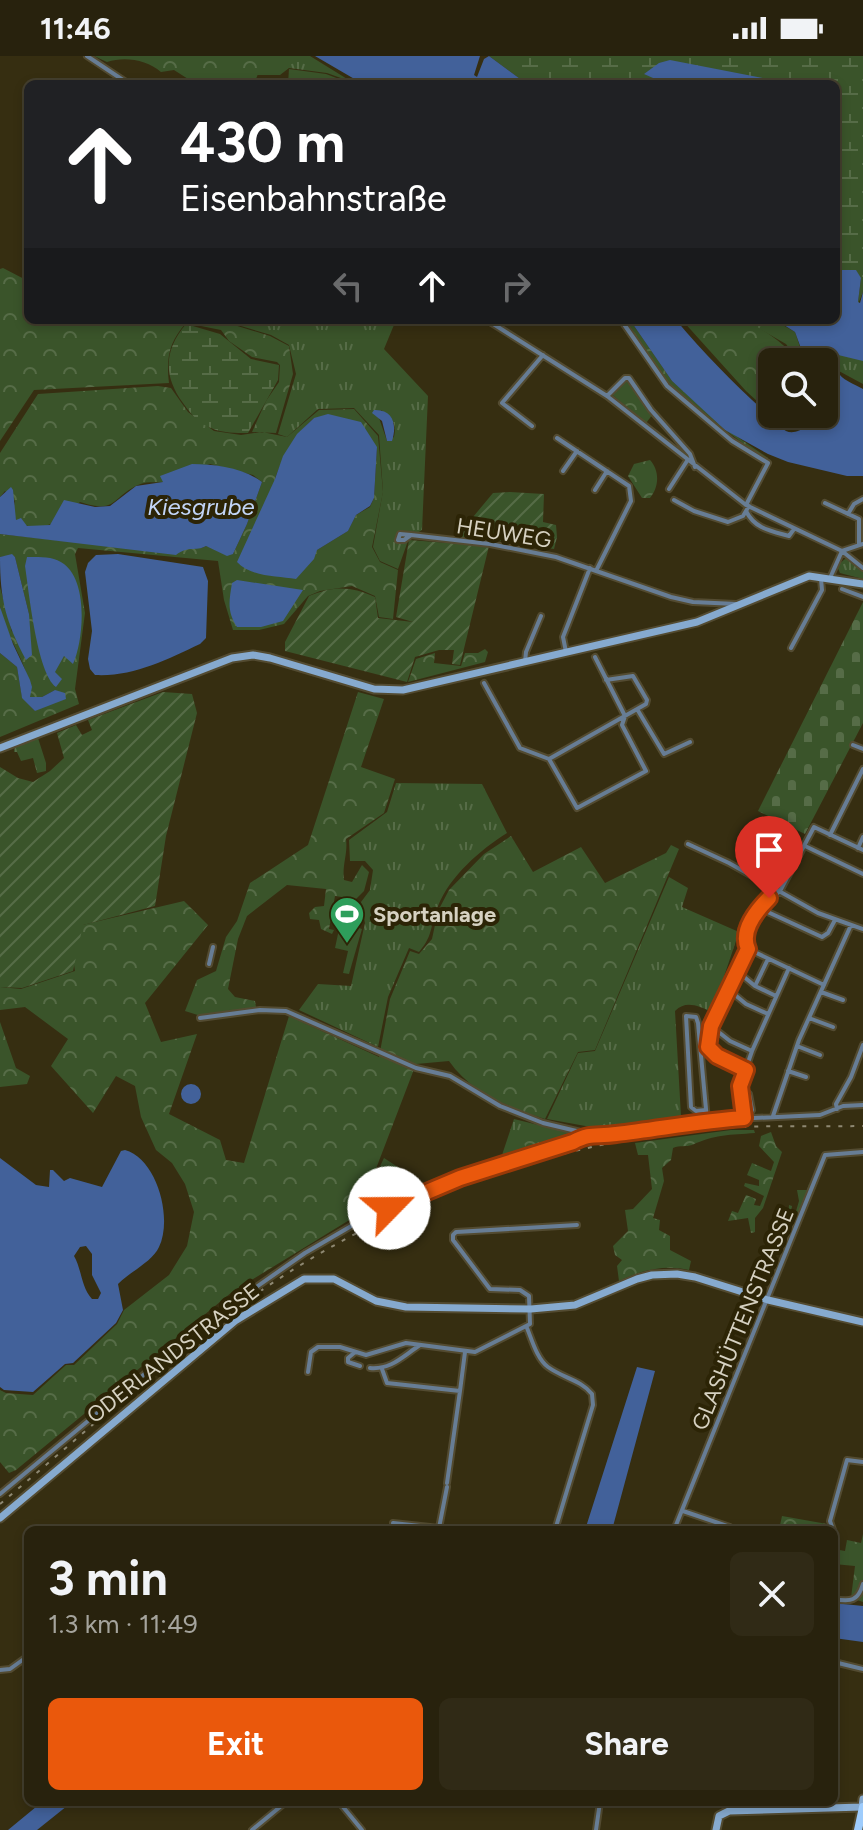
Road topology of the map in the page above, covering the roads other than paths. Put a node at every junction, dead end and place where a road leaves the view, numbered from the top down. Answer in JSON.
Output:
{"nodes":[{"id":1,"x":87,"y":56,"type":"edge"},
{"id":2,"x":123,"y":80,"type":"edge"},
{"id":3,"x":493,"y":324,"type":"edge"},
{"id":4,"x":624,"y":324,"type":"edge"},
{"id":5,"x":543,"y":355,"type":"junction"},
{"id":6,"x":607,"y":396,"type":"junction"},
{"id":7,"x":502,"y":403,"type":"junction"},
{"id":8,"x":496,"y":407,"type":"dead end"},
{"id":9,"x":532,"y":426,"type":"dead end"},
{"id":10,"x":557,"y":438,"type":"dead end"},
{"id":11,"x":577,"y":451,"type":"junction"},
{"id":12,"x":687,"y":461,"type":"junction"},
{"id":13,"x":695,"y":467,"type":"junction"},
{"id":14,"x":563,"y":471,"type":"dead end"},
{"id":15,"x":607,"y":471,"type":"junction"},
{"id":16,"x":669,"y":489,"type":"dead end"},
{"id":17,"x":595,"y":490,"type":"dead end"},
{"id":18,"x":863,"y":499,"type":"edge"},
{"id":19,"x":674,"y":500,"type":"dead end"},
{"id":20,"x":825,"y":503,"type":"dead end"},
{"id":21,"x":747,"y":507,"type":"junction"},
{"id":22,"x":848,"y":514,"type":"junction"},
{"id":23,"x":795,"y":528,"type":"junction"},
{"id":24,"x":411,"y":535,"type":"dead end"},
{"id":25,"x":861,"y":545,"type":"edge"},
{"id":26,"x":842,"y":551,"type":"junction"},
{"id":27,"x":863,"y":568,"type":"edge"},
{"id":28,"x":593,"y":570,"type":"junction"},
{"id":29,"x":826,"y":577,"type":"junction"},
{"id":30,"x":863,"y":584,"type":"edge"},
{"id":31,"x":842,"y":589,"type":"dead end"},
{"id":32,"x":863,"y":597,"type":"edge"},
{"id":33,"x":738,"y":604,"type":"junction"},
{"id":34,"x":541,"y":616,"type":"dead end"},
{"id":35,"x":791,"y":648,"type":"dead end"},
{"id":36,"x":566,"y":652,"type":"junction"},
{"id":37,"x":595,"y":657,"type":"dead end"},
{"id":38,"x":525,"y":662,"type":"junction"},
{"id":39,"x":606,"y":680,"type":"junction"},
{"id":40,"x":484,"y":683,"type":"dead end"},
{"id":41,"x":637,"y":709,"type":"junction"},
{"id":42,"x":625,"y":716,"type":"junction"},
{"id":43,"x":690,"y":742,"type":"dead end"},
{"id":44,"x":853,"y":745,"type":"dead end"},
{"id":45,"x":0,"y":748,"type":"edge"},
{"id":46,"x":863,"y":749,"type":"edge"},
{"id":47,"x":549,"y":759,"type":"junction"},
{"id":48,"x":863,"y":769,"type":"edge"},
{"id":49,"x":830,"y":835,"type":"junction"},
{"id":50,"x":863,"y":837,"type":"edge"},
{"id":51,"x":688,"y":844,"type":"dead end"},
{"id":52,"x":805,"y":846,"type":"junction"},
{"id":53,"x":860,"y":849,"type":"edge"},
{"id":54,"x":863,"y":874,"type":"edge"},
{"id":55,"x":780,"y":891,"type":"junction"},
{"id":56,"x":759,"y":908,"type":"junction"},
{"id":57,"x":835,"y":920,"type":"junction"},
{"id":58,"x":851,"y":925,"type":"junction"},
{"id":59,"x":863,"y":929,"type":"edge"},
{"id":60,"x":213,"y":947,"type":"dead end"},
{"id":61,"x":748,"y":949,"type":"junction"},
{"id":62,"x":768,"y":958,"type":"junction"},
{"id":63,"x":209,"y":964,"type":"dead end"},
{"id":64,"x":789,"y":968,"type":"junction"},
{"id":65,"x":737,"y":971,"type":"junction"},
{"id":66,"x":824,"y":985,"type":"junction"},
{"id":67,"x":755,"y":986,"type":"junction"},
{"id":68,"x":728,"y":990,"type":"junction"},
{"id":69,"x":821,"y":992,"type":"junction"},
{"id":70,"x":776,"y":996,"type":"junction"},
{"id":71,"x":843,"y":1000,"type":"dead end"},
{"id":72,"x":768,"y":1014,"type":"junction"},
{"id":73,"x":200,"y":1018,"type":"dead end"},
{"id":74,"x":809,"y":1018,"type":"junction"},
{"id":75,"x":711,"y":1026,"type":"junction"},
{"id":76,"x":833,"y":1027,"type":"dead end"},
{"id":77,"x":863,"y":1045,"type":"edge"},
{"id":78,"x":797,"y":1046,"type":"junction"},
{"id":79,"x":752,"y":1051,"type":"junction"},
{"id":80,"x":820,"y":1055,"type":"dead end"},
{"id":81,"x":702,"y":1070,"type":"junction"},
{"id":82,"x":746,"y":1070,"type":"junction"},
{"id":83,"x":788,"y":1071,"type":"junction"},
{"id":84,"x":689,"y":1072,"type":"junction"},
{"id":85,"x":806,"y":1077,"type":"dead end"},
{"id":86,"x":740,"y":1086,"type":"junction"},
{"id":87,"x":863,"y":1105,"type":"edge"},
{"id":88,"x":837,"y":1109,"type":"junction"},
{"id":89,"x":706,"y":1110,"type":"junction"},
{"id":90,"x":773,"y":1116,"type":"junction"},
{"id":91,"x":746,"y":1117,"type":"junction"},
{"id":92,"x":707,"y":1120,"type":"junction"},
{"id":93,"x":589,"y":1134,"type":"junction"},
{"id":94,"x":863,"y":1152,"type":"edge"},
{"id":95,"x":577,"y":1225,"type":"dead end"},
{"id":96,"x":768,"y":1300,"type":"junction"},
{"id":97,"x":531,"y":1309,"type":"junction"},
{"id":98,"x":863,"y":1322,"type":"edge"},
{"id":99,"x":527,"y":1328,"type":"junction"},
{"id":100,"x":421,"y":1345,"type":"junction"},
{"id":101,"x":465,"y":1352,"type":"junction"},
{"id":102,"x":356,"y":1353,"type":"junction"},
{"id":103,"x":360,"y":1366,"type":"dead end"},
{"id":104,"x":370,"y":1368,"type":"dead end"},
{"id":105,"x":382,"y":1369,"type":"junction"},
{"id":106,"x":308,"y":1372,"type":"dead end"},
{"id":107,"x":460,"y":1391,"type":"junction"},
{"id":108,"x":863,"y":1462,"type":"edge"},
{"id":109,"x":0,"y":1494,"type":"edge"},
{"id":110,"x":682,"y":1511,"type":"junction"},
{"id":111,"x":0,"y":1518,"type":"edge"},
{"id":112,"x":393,"y":1523,"type":"dead end"},
{"id":113,"x":421,"y":1526,"type":"edge"},
{"id":114,"x":439,"y":1526,"type":"edge"},
{"id":115,"x":556,"y":1526,"type":"edge"},
{"id":116,"x":676,"y":1526,"type":"edge"},
{"id":117,"x":727,"y":1526,"type":"edge"},
{"id":118,"x":832,"y":1526,"type":"edge"},
{"id":119,"x":863,"y":1584,"type":"edge"},
{"id":120,"x":838,"y":1599,"type":"edge"},
{"id":121,"x":24,"y":1659,"type":"edge"},
{"id":122,"x":838,"y":1663,"type":"edge"},
{"id":123,"x":863,"y":1669,"type":"edge"},
{"id":124,"x":0,"y":1670,"type":"edge"},
{"id":125,"x":863,"y":1804,"type":"edge"},
{"id":126,"x":838,"y":1805,"type":"edge"},
{"id":127,"x":281,"y":1806,"type":"edge"},
{"id":128,"x":342,"y":1806,"type":"edge"},
{"id":129,"x":599,"y":1806,"type":"edge"},
{"id":130,"x":825,"y":1806,"type":"edge"},
{"id":131,"x":860,"y":1827,"type":"edge"},
{"id":132,"x":252,"y":1830,"type":"edge"},
{"id":133,"x":362,"y":1830,"type":"edge"},
{"id":134,"x":596,"y":1830,"type":"edge"},
{"id":135,"x":716,"y":1830,"type":"edge"}],
"edges":[{"from":1,"to":2,"type":"street"},
{"from":3,"to":5,"type":"street"},
{"from":4,"to":21,"type":"street"},
{"from":5,"to":6,"type":"street"},
{"from":5,"to":7,"type":"street"},
{"from":6,"to":12,"type":"street"},
{"from":6,"to":13,"type":"street"},
{"from":7,"to":8,"type":"street"},
{"from":7,"to":9,"type":"street"},
{"from":10,"to":11,"type":"street"},
{"from":11,"to":14,"type":"street"},
{"from":11,"to":15,"type":"street"},
{"from":12,"to":13,"type":"street"},
{"from":12,"to":16,"type":"street"},
{"from":13,"to":21,"type":"street"},
{"from":15,"to":17,"type":"street"},
{"from":15,"to":28,"type":"street"},
{"from":18,"to":22,"type":"street"},
{"from":19,"to":21,"type":"street"},
{"from":20,"to":22,"type":"street"},
{"from":21,"to":23,"type":"street"},
{"from":21,"to":23,"type":"street"},
{"from":22,"to":25,"type":"street"},
{"from":23,"to":26,"type":"street"},
{"from":24,"to":28,"type":"street","name":"HEUWEG"},
{"from":25,"to":26,"type":"street"},
{"from":26,"to":27,"type":"street"},
{"from":26,"to":29,"type":"street"},
{"from":28,"to":33,"type":"street","name":"HEUWEG"},
{"from":28,"to":36,"type":"street"},
{"from":29,"to":30,"type":"street"},
{"from":29,"to":33,"type":"street"},
{"from":29,"to":35,"type":"street"},
{"from":31,"to":32,"type":"street"},
{"from":33,"to":36,"type":"street"},
{"from":34,"to":38,"type":"street"},
{"from":36,"to":38,"type":"street"},
{"from":37,"to":39,"type":"street"},
{"from":38,"to":45,"type":"street"},
{"from":39,"to":41,"type":"street"},
{"from":39,"to":42,"type":"street"},
{"from":40,"to":47,"type":"street"},
{"from":41,"to":42,"type":"street"},
{"from":41,"to":43,"type":"street"},
{"from":42,"to":47,"type":"street"},
{"from":42,"to":47,"type":"street"},
{"from":44,"to":46,"type":"street"},
{"from":48,"to":49,"type":"street"},
{"from":49,"to":52,"type":"street"},
{"from":49,"to":53,"type":"street"},
{"from":50,"to":53,"type":"street"},
{"from":51,"to":55,"type":"street"},
{"from":52,"to":54,"type":"street"},
{"from":52,"to":55,"type":"street"},
{"from":55,"to":56,"type":"street"},
{"from":55,"to":57,"type":"street"},
{"from":56,"to":57,"type":"street"},
{"from":56,"to":61,"type":"street"},
{"from":57,"to":58,"type":"street"},
{"from":58,"to":59,"type":"street"},
{"from":58,"to":66,"type":"street"},
{"from":60,"to":63,"type":"street"},
{"from":61,"to":62,"type":"street"},
{"from":61,"to":65,"type":"street"},
{"from":62,"to":64,"type":"street"},
{"from":62,"to":67,"type":"street"},
{"from":64,"to":66,"type":"street"},
{"from":64,"to":70,"type":"street"},
{"from":65,"to":67,"type":"street"},
{"from":65,"to":68,"type":"street"},
{"from":66,"to":69,"type":"street"},
{"from":67,"to":70,"type":"street"},
{"from":68,"to":72,"type":"street"},
{"from":68,"to":75,"type":"street"},
{"from":69,"to":71,"type":"street"},
{"from":69,"to":74,"type":"street"},
{"from":70,"to":72,"type":"street"},
{"from":72,"to":79,"type":"street"},
{"from":73,"to":93,"type":"street"},
{"from":74,"to":76,"type":"street"},
{"from":74,"to":78,"type":"street"},
{"from":75,"to":79,"type":"street"},
{"from":75,"to":82,"type":"street"},
{"from":77,"to":88,"type":"street"},
{"from":78,"to":80,"type":"street"},
{"from":78,"to":83,"type":"street"},
{"from":79,"to":82,"type":"street"},
{"from":81,"to":84,"type":"street"},
{"from":81,"to":84,"type":"street"},
{"from":81,"to":89,"type":"street"},
{"from":82,"to":86,"type":"street"},
{"from":83,"to":85,"type":"street"},
{"from":83,"to":90,"type":"street"},
{"from":84,"to":89,"type":"street"},
{"from":86,"to":91,"type":"street"},
{"from":86,"to":91,"type":"street"},
{"from":87,"to":88,"type":"street"},
{"from":88,"to":90,"type":"street"},
{"from":89,"to":92,"type":"street"},
{"from":90,"to":91,"type":"street"},
{"from":91,"to":92,"type":"street"},
{"from":92,"to":93,"type":"street"},
{"from":93,"to":109,"type":"street"},
{"from":94,"to":96,"type":"street","name":"GLASHÜTTENSTRASSE"},
{"from":95,"to":97,"type":"street"},
{"from":96,"to":97,"type":"street","name":"ODERLANDSTRASSE"},
{"from":96,"to":98,"type":"street","name":"ODERLANDSTRASSE"},
{"from":96,"to":110,"type":"street","name":"GLASHÜTTENSTRASSE"},
{"from":97,"to":99,"type":"street"},
{"from":97,"to":111,"type":"street","name":"ODERLANDSTRASSE"},
{"from":99,"to":101,"type":"street"},
{"from":99,"to":115,"type":"street"},
{"from":100,"to":101,"type":"street"},
{"from":100,"to":102,"type":"street"},
{"from":100,"to":105,"type":"street"},
{"from":101,"to":107,"type":"street"},
{"from":102,"to":103,"type":"street"},
{"from":102,"to":106,"type":"street"},
{"from":104,"to":105,"type":"street"},
{"from":105,"to":107,"type":"street"},
{"from":107,"to":114,"type":"street"},
{"from":108,"to":118,"type":"street"},
{"from":110,"to":116,"type":"street","name":"GLASHÜTTENSTRASSE"},
{"from":110,"to":117,"type":"street"},
{"from":112,"to":113,"type":"street"},
{"from":119,"to":120,"type":"street"},
{"from":121,"to":124,"type":"street"},
{"from":122,"to":123,"type":"street"},
{"from":125,"to":126,"type":"street"},
{"from":125,"to":131,"type":"main road"},
{"from":127,"to":132,"type":"street"},
{"from":128,"to":133,"type":"street"},
{"from":129,"to":134,"type":"street"},
{"from":130,"to":135,"type":"street"}]}
